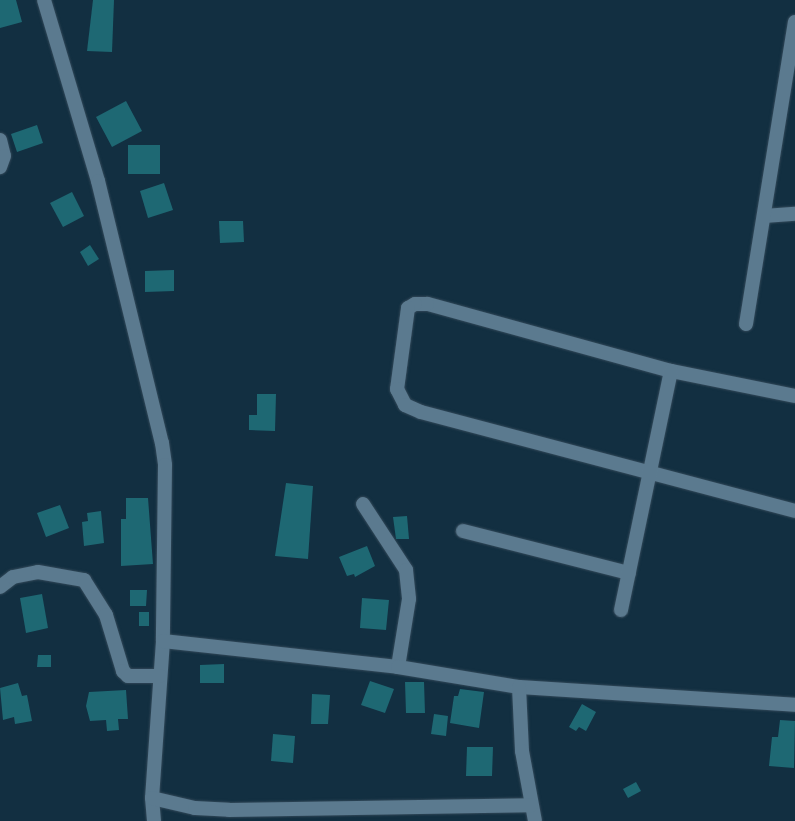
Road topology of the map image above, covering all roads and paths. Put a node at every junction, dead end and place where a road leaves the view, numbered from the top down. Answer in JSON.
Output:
{"nodes":[{"id":1,"x":44,"y":0,"type":"edge"},
{"id":2,"x":795,"y":22,"type":"edge"},
{"id":3,"x":788,"y":108,"type":"edge"},
{"id":4,"x":0,"y":140,"type":"edge"},
{"id":5,"x":0,"y":167,"type":"edge"},
{"id":6,"x":795,"y":214,"type":"edge"},
{"id":7,"x":764,"y":216,"type":"junction"},
{"id":8,"x":746,"y":324,"type":"dead end"},
{"id":9,"x":671,"y":371,"type":"junction"},
{"id":10,"x":795,"y":396,"type":"edge"},
{"id":11,"x":651,"y":474,"type":"junction"},
{"id":12,"x":363,"y":504,"type":"dead end"},
{"id":13,"x":795,"y":511,"type":"edge"},
{"id":14,"x":463,"y":532,"type":"dead end"},
{"id":15,"x":629,"y":573,"type":"junction"},
{"id":16,"x":0,"y":587,"type":"edge"},
{"id":17,"x":621,"y":610,"type":"dead end"},
{"id":18,"x":164,"y":641,"type":"junction"},
{"id":19,"x":398,"y":667,"type":"junction"},
{"id":20,"x":160,"y":676,"type":"junction"},
{"id":21,"x":519,"y":687,"type":"junction"},
{"id":22,"x":795,"y":705,"type":"edge"},
{"id":23,"x":152,"y":798,"type":"junction"},
{"id":24,"x":531,"y":805,"type":"junction"},
{"id":25,"x":154,"y":821,"type":"edge"},
{"id":26,"x":535,"y":821,"type":"edge"}],
"edges":[{"from":1,"to":18,"type":"street"},
{"from":2,"to":3,"type":"street"},
{"from":3,"to":7,"type":"street"},
{"from":4,"to":5,"type":"street"},
{"from":6,"to":7,"type":"street"},
{"from":7,"to":8,"type":"street"},
{"from":9,"to":10,"type":"street"},
{"from":9,"to":11,"type":"street"},
{"from":9,"to":11,"type":"street"},
{"from":11,"to":13,"type":"street"},
{"from":11,"to":15,"type":"street"},
{"from":12,"to":19,"type":"street"},
{"from":14,"to":15,"type":"street"},
{"from":15,"to":17,"type":"street"},
{"from":16,"to":20,"type":"street"},
{"from":18,"to":19,"type":"street"},
{"from":18,"to":20,"type":"street"},
{"from":19,"to":21,"type":"street"},
{"from":20,"to":23,"type":"street"},
{"from":21,"to":22,"type":"street"},
{"from":21,"to":24,"type":"street"},
{"from":23,"to":24,"type":"street"},
{"from":23,"to":25,"type":"street"},
{"from":24,"to":26,"type":"street"}]}
